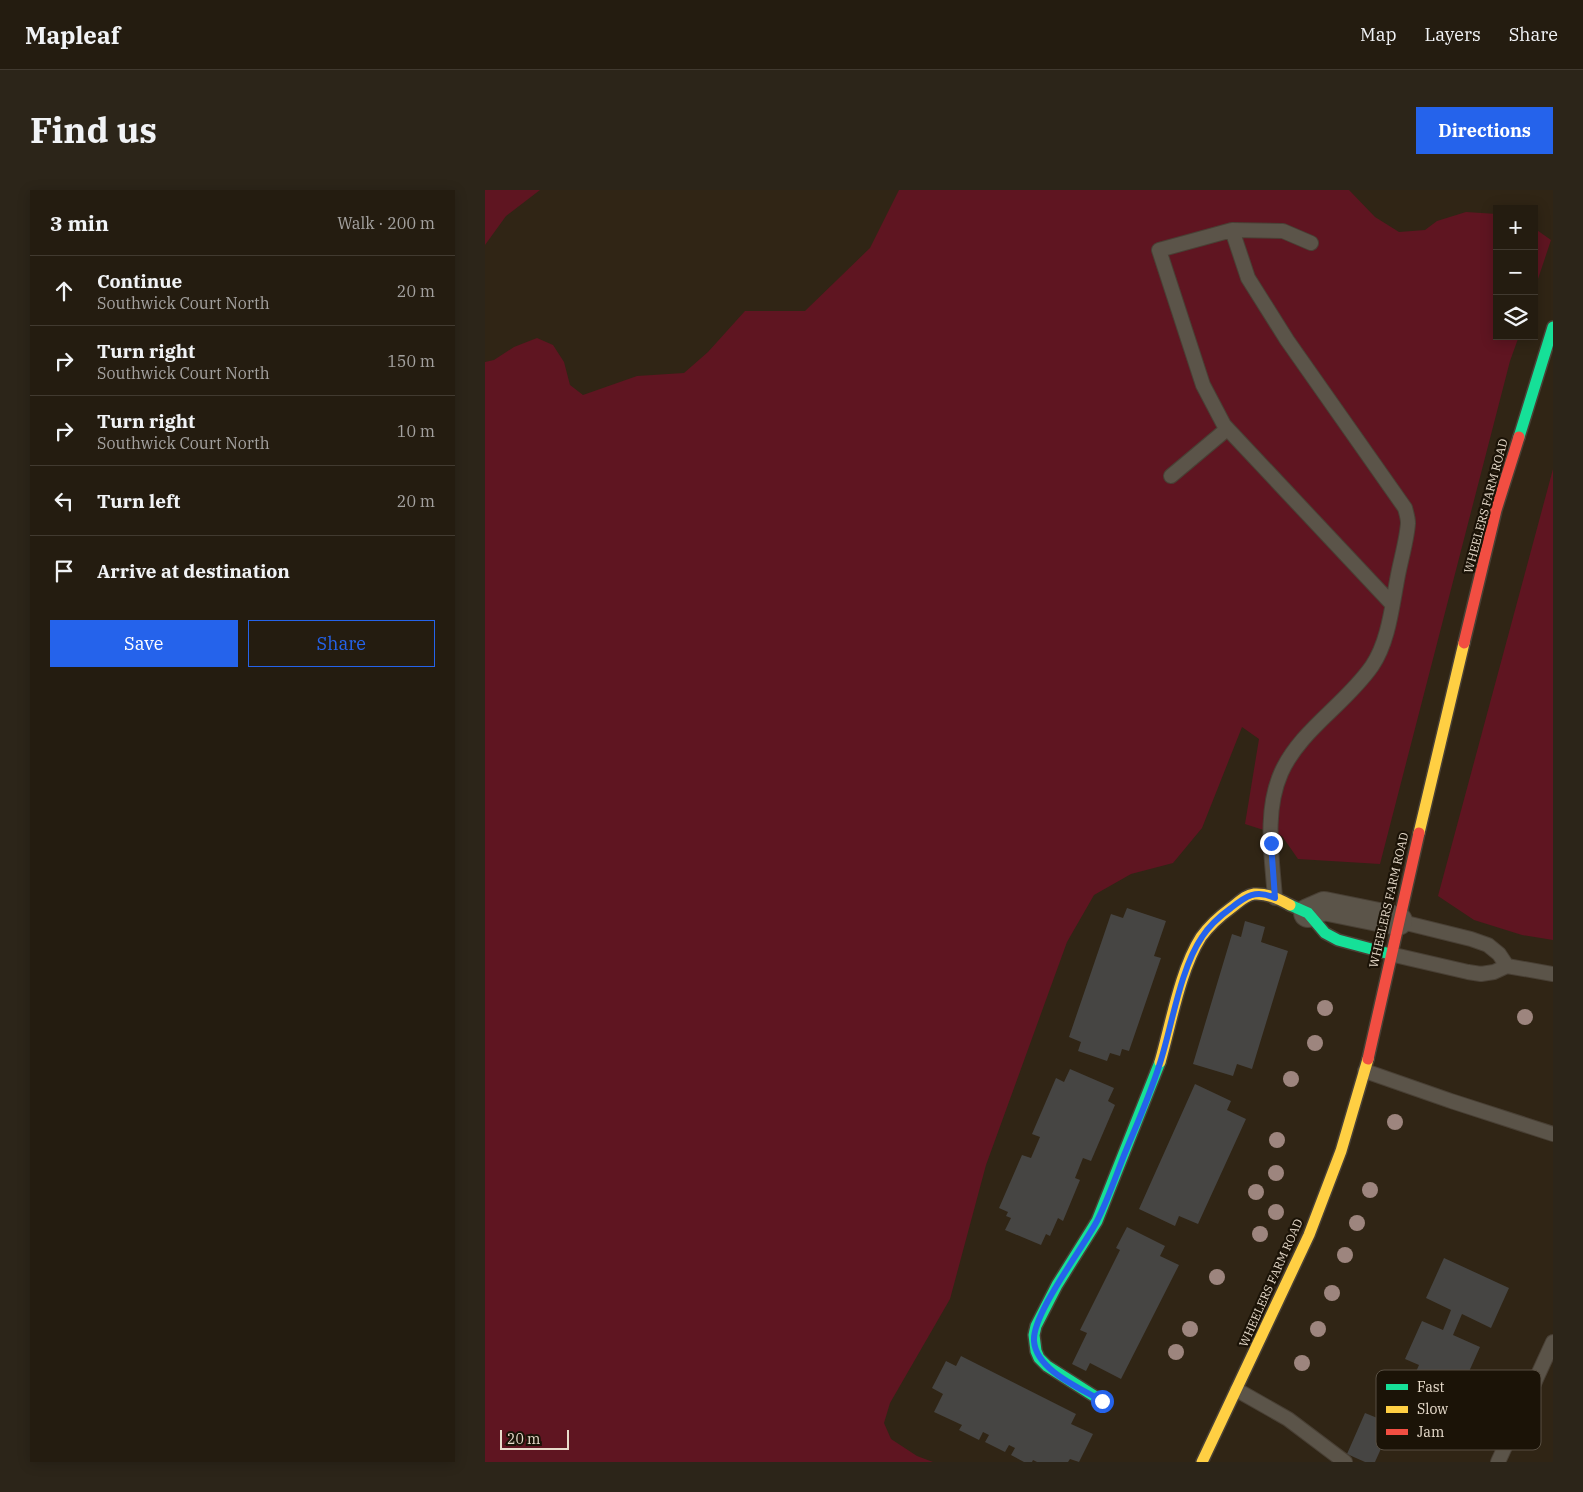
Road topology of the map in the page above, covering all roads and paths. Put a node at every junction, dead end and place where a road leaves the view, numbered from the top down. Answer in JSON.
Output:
{"nodes":[{"id":1,"x":1232,"y":230,"type":"junction"},
{"id":2,"x":1311,"y":243,"type":"dead end"},
{"id":3,"x":1553,"y":327,"type":"edge"},
{"id":4,"x":1227,"y":428,"type":"junction"},
{"id":5,"x":1171,"y":476,"type":"dead end"},
{"id":6,"x":1392,"y":604,"type":"junction"},
{"id":7,"x":1275,"y":898,"type":"junction"},
{"id":8,"x":1308,"y":913,"type":"junction"},
{"id":9,"x":1397,"y":921,"type":"junction"},
{"id":10,"x":1390,"y":954,"type":"junction"},
{"id":11,"x":1507,"y":966,"type":"junction"},
{"id":12,"x":1553,"y":974,"type":"edge"},
{"id":13,"x":1365,"y":1071,"type":"junction"},
{"id":14,"x":1553,"y":1134,"type":"edge"},
{"id":15,"x":1553,"y":1342,"type":"edge"},
{"id":16,"x":1540,"y":1370,"type":"edge"},
{"id":17,"x":1237,"y":1390,"type":"junction"},
{"id":18,"x":1102,"y":1401,"type":"dead end"},
{"id":19,"x":1504,"y":1450,"type":"edge"},
{"id":20,"x":1202,"y":1462,"type":"edge"},
{"id":21,"x":1345,"y":1462,"type":"edge"},
{"id":22,"x":1498,"y":1462,"type":"edge"}],
"edges":[{"from":1,"to":2,"type":"lane"},
{"from":1,"to":4,"type":"lane"},
{"from":1,"to":6,"type":"lane"},
{"from":3,"to":9,"type":"main road","name":"WHEELERS FARM ROAD"},
{"from":4,"to":5,"type":"lane"},
{"from":4,"to":6,"type":"lane"},
{"from":6,"to":7,"type":"lane"},
{"from":7,"to":8,"type":"main road"},
{"from":7,"to":18,"type":"main road"},
{"from":8,"to":9,"type":"street"},
{"from":8,"to":10,"type":"main road"},
{"from":9,"to":10,"type":"main road","name":"WHEELERS FARM ROAD"},
{"from":9,"to":11,"type":"lane"},
{"from":10,"to":11,"type":"lane"},
{"from":10,"to":13,"type":"main road","name":"WHEELERS FARM ROAD"},
{"from":11,"to":12,"type":"lane"},
{"from":13,"to":14,"type":"lane"},
{"from":13,"to":17,"type":"main road","name":"WHEELERS FARM ROAD"},
{"from":15,"to":16,"type":"lane"},
{"from":17,"to":20,"type":"main road","name":"WHEELERS FARM ROAD"},
{"from":17,"to":21,"type":"lane"},
{"from":19,"to":22,"type":"lane"}]}
